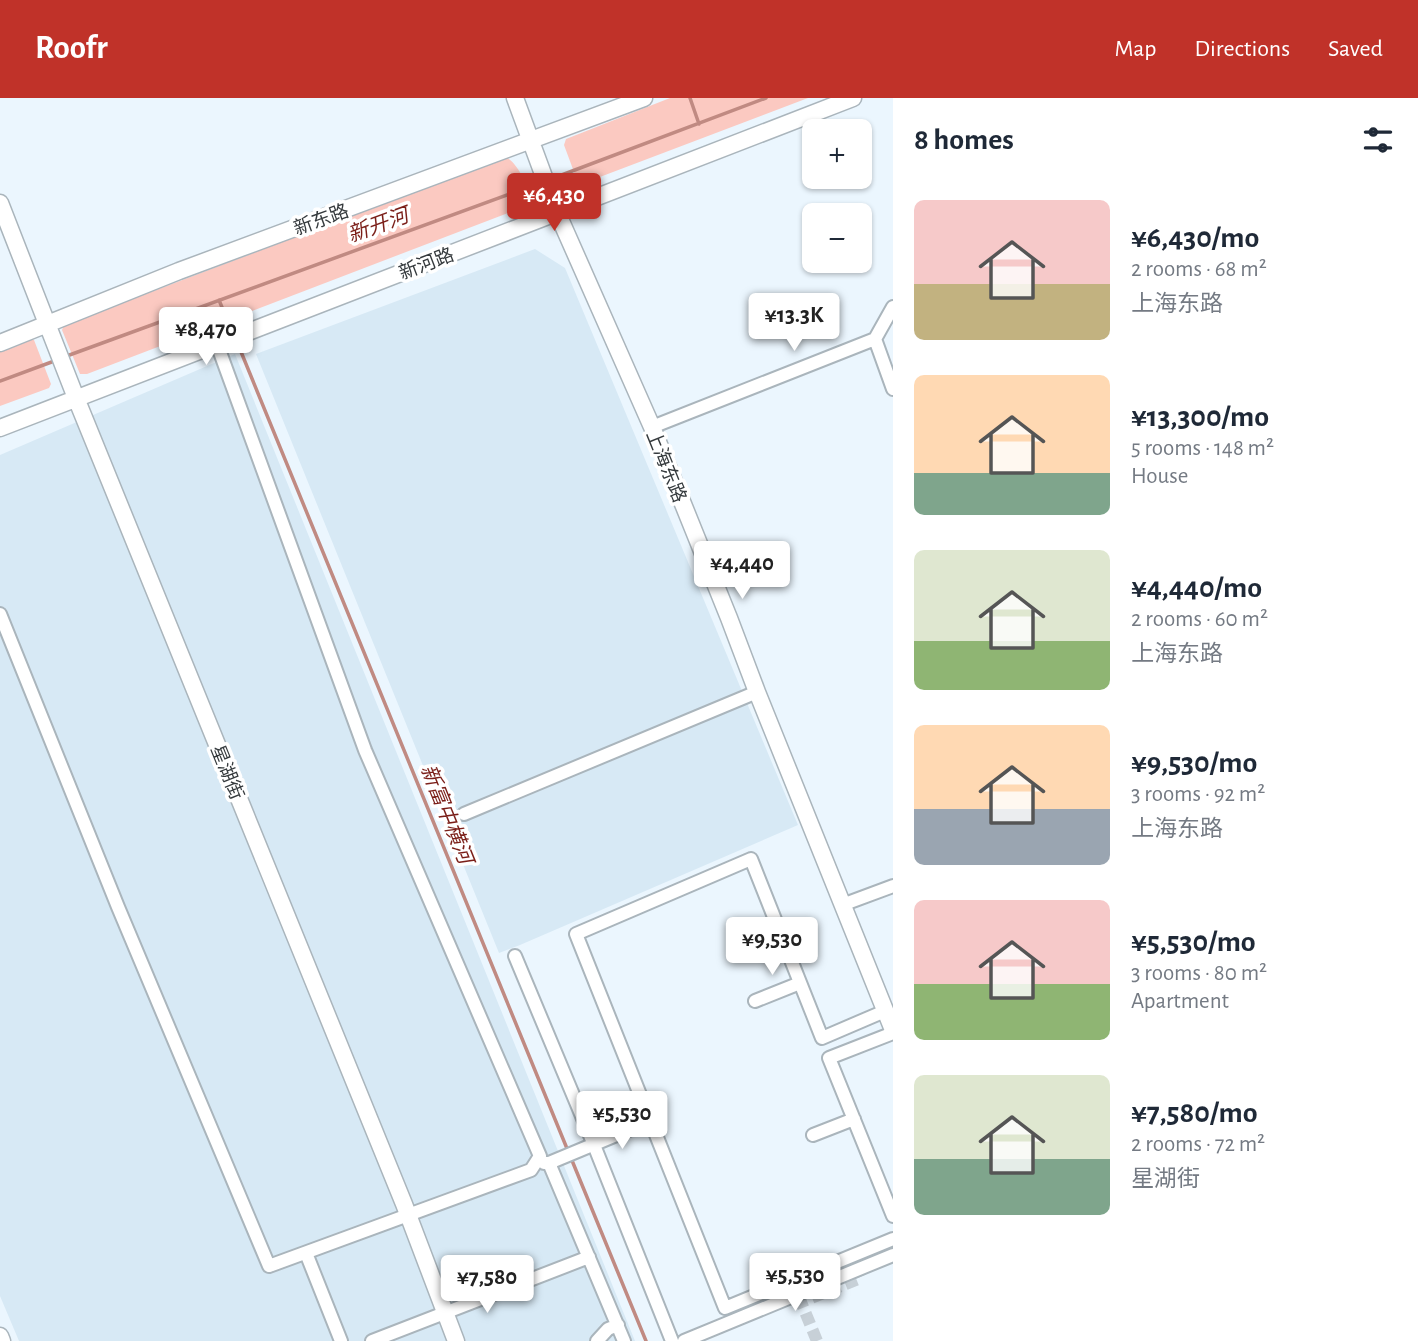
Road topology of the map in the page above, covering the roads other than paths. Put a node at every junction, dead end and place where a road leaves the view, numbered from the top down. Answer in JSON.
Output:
{"nodes":[{"id":1,"x":514,"y":98,"type":"edge"},
{"id":2,"x":644,"y":98,"type":"edge"},
{"id":3,"x":853,"y":98,"type":"edge"},
{"id":4,"x":531,"y":141,"type":"junction"},
{"id":5,"x":0,"y":203,"type":"edge"},
{"id":6,"x":557,"y":212,"type":"junction"},
{"id":7,"x":893,"y":307,"type":"edge"},
{"id":8,"x":48,"y":325,"type":"junction"},
{"id":9,"x":229,"y":339,"type":"junction"},
{"id":10,"x":874,"y":339,"type":"junction"},
{"id":11,"x":0,"y":343,"type":"edge"},
{"id":12,"x":893,"y":389,"type":"edge"},
{"id":13,"x":76,"y":398,"type":"junction"},
{"id":14,"x":652,"y":427,"type":"junction"},
{"id":15,"x":0,"y":428,"type":"edge"},
{"id":16,"x":0,"y":614,"type":"edge"},
{"id":17,"x":757,"y":692,"type":"junction"},
{"id":18,"x":464,"y":814,"type":"dead end"},
{"id":19,"x":893,"y":886,"type":"edge"},
{"id":20,"x":842,"y":905,"type":"junction"},
{"id":21,"x":515,"y":956,"type":"dead end"},
{"id":22,"x":800,"y":983,"type":"junction"},
{"id":23,"x":755,"y":1001,"type":"dead end"},
{"id":24,"x":885,"y":1012,"type":"junction"},
{"id":25,"x":893,"y":1032,"type":"edge"},
{"id":26,"x":854,"y":1119,"type":"junction"},
{"id":27,"x":650,"y":1121,"type":"junction"},
{"id":28,"x":813,"y":1135,"type":"dead end"},
{"id":29,"x":594,"y":1144,"type":"junction"},
{"id":30,"x":553,"y":1162,"type":"junction"},
{"id":31,"x":535,"y":1163,"type":"junction"},
{"id":32,"x":408,"y":1214,"type":"junction"},
{"id":33,"x":893,"y":1216,"type":"edge"},
{"id":34,"x":893,"y":1239,"type":"edge"},
{"id":35,"x":306,"y":1254,"type":"junction"},
{"id":36,"x":893,"y":1255,"type":"edge"},
{"id":37,"x":589,"y":1256,"type":"junction"},
{"id":38,"x":446,"y":1313,"type":"junction"},
{"id":39,"x":618,"y":1325,"type":"junction"},
{"id":40,"x":0,"y":1336,"type":"edge"},
{"id":41,"x":2,"y":1341,"type":"edge"},
{"id":42,"x":341,"y":1341,"type":"edge"},
{"id":43,"x":372,"y":1341,"type":"edge"},
{"id":44,"x":456,"y":1341,"type":"edge"},
{"id":45,"x":597,"y":1341,"type":"edge"},
{"id":46,"x":624,"y":1341,"type":"edge"},
{"id":47,"x":672,"y":1341,"type":"edge"},
{"id":48,"x":684,"y":1341,"type":"edge"}],
"edges":[{"from":1,"to":4,"type":"street","name":"上海东路"},
{"from":2,"to":4,"type":"street","name":"新东路"},
{"from":3,"to":6,"type":"street","name":"新河路"},
{"from":4,"to":6,"type":"street","name":"上海东路"},
{"from":4,"to":8,"type":"street","name":"新东路"},
{"from":5,"to":8,"type":"street","name":"星湖街"},
{"from":6,"to":9,"type":"street","name":"新河路"},
{"from":6,"to":14,"type":"street","name":"上海东路"},
{"from":7,"to":10,"type":"street"},
{"from":8,"to":11,"type":"street","name":"新东路"},
{"from":8,"to":13,"type":"street","name":"星湖街"},
{"from":9,"to":13,"type":"street","name":"新河路"},
{"from":9,"to":31,"type":"street"},
{"from":10,"to":12,"type":"street"},
{"from":10,"to":14,"type":"street"},
{"from":13,"to":15,"type":"street","name":"新河路"},
{"from":13,"to":32,"type":"street","name":"星湖街"},
{"from":14,"to":17,"type":"street","name":"上海东路"},
{"from":16,"to":35,"type":"street"},
{"from":17,"to":18,"type":"street"},
{"from":17,"to":20,"type":"street","name":"上海东路"},
{"from":19,"to":20,"type":"street"},
{"from":20,"to":24,"type":"street","name":"上海东路"},
{"from":21,"to":29,"type":"street"},
{"from":22,"to":23,"type":"street"},
{"from":22,"to":24,"type":"street"},
{"from":22,"to":27,"type":"street"},
{"from":24,"to":25,"type":"street","name":"上海东路"},
{"from":25,"to":26,"type":"street"},
{"from":26,"to":28,"type":"street"},
{"from":26,"to":33,"type":"street"},
{"from":27,"to":29,"type":"street"},
{"from":27,"to":34,"type":"street"},
{"from":29,"to":30,"type":"street"},
{"from":29,"to":47,"type":"street"},
{"from":30,"to":31,"type":"street"},
{"from":30,"to":37,"type":"street"},
{"from":31,"to":32,"type":"street"},
{"from":32,"to":35,"type":"street"},
{"from":32,"to":38,"type":"street","name":"星湖街"},
{"from":35,"to":42,"type":"street"},
{"from":36,"to":48,"type":"street"},
{"from":37,"to":38,"type":"street"},
{"from":37,"to":39,"type":"street"},
{"from":38,"to":43,"type":"street"},
{"from":38,"to":44,"type":"street","name":"星湖街"},
{"from":39,"to":45,"type":"street"},
{"from":39,"to":46,"type":"street"},
{"from":40,"to":41,"type":"street"}]}
